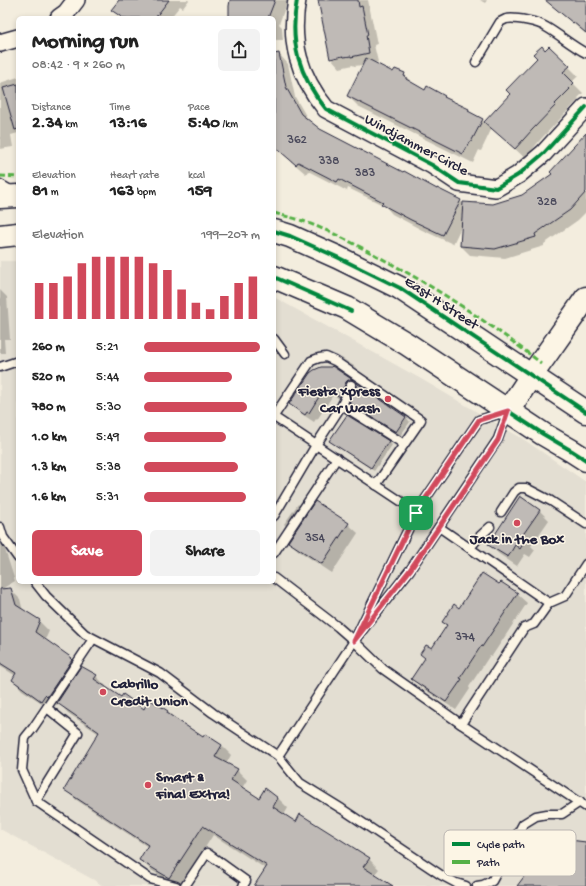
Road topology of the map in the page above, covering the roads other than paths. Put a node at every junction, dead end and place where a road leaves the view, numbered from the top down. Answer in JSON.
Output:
{"nodes":[{"id":1,"x":76,"y":0,"type":"edge"},
{"id":2,"x":297,"y":0,"type":"edge"},
{"id":3,"x":62,"y":16,"type":"edge"},
{"id":4,"x":16,"y":39,"type":"edge"},
{"id":5,"x":0,"y":43,"type":"edge"},
{"id":6,"x":586,"y":53,"type":"edge"},
{"id":7,"x":476,"y":62,"type":"dead end"},
{"id":8,"x":586,"y":107,"type":"edge"},
{"id":9,"x":0,"y":184,"type":"edge"},
{"id":10,"x":16,"y":194,"type":"edge"},
{"id":11,"x":16,"y":195,"type":"edge"},
{"id":12,"x":0,"y":196,"type":"edge"},
{"id":13,"x":276,"y":232,"type":"edge"},
{"id":14,"x":16,"y":234,"type":"edge"},
{"id":15,"x":0,"y":236,"type":"edge"},
{"id":16,"x":276,"y":278,"type":"edge"},
{"id":17,"x":586,"y":298,"type":"edge"},
{"id":18,"x":276,"y":342,"type":"edge"},
{"id":19,"x":285,"y":354,"type":"dead end"},
{"id":20,"x":16,"y":362,"type":"edge"},
{"id":21,"x":0,"y":367,"type":"edge"},
{"id":22,"x":531,"y":376,"type":"junction"},
{"id":23,"x":351,"y":385,"type":"dead end"},
{"id":24,"x":342,"y":404,"type":"junction"},
{"id":25,"x":508,"y":411,"type":"junction"},
{"id":26,"x":586,"y":412,"type":"edge"},
{"id":27,"x":276,"y":414,"type":"edge"},
{"id":28,"x":276,"y":418,"type":"edge"},
{"id":29,"x":404,"y":444,"type":"junction"},
{"id":30,"x":316,"y":445,"type":"junction"},
{"id":31,"x":337,"y":458,"type":"junction"},
{"id":32,"x":586,"y":460,"type":"edge"},
{"id":33,"x":376,"y":485,"type":"junction"},
{"id":34,"x":501,"y":512,"type":"dead end"},
{"id":35,"x":276,"y":513,"type":"edge"},
{"id":36,"x":416,"y":513,"type":"junction"},
{"id":37,"x":586,"y":524,"type":"edge"},
{"id":38,"x":0,"y":527,"type":"edge"},
{"id":39,"x":439,"y":527,"type":"junction"},
{"id":40,"x":490,"y":527,"type":"dead end"},
{"id":41,"x":470,"y":548,"type":"junction"},
{"id":42,"x":276,"y":550,"type":"edge"},
{"id":43,"x":16,"y":555,"type":"edge"},
{"id":44,"x":586,"y":564,"type":"edge"},
{"id":45,"x":276,"y":580,"type":"edge"},
{"id":46,"x":37,"y":584,"type":"edge"},
{"id":47,"x":549,"y":603,"type":"junction"},
{"id":48,"x":93,"y":639,"type":"junction"},
{"id":49,"x":354,"y":641,"type":"junction"},
{"id":50,"x":47,"y":708,"type":"junction"},
{"id":51,"x":461,"y":724,"type":"junction"},
{"id":52,"x":278,"y":756,"type":"junction"},
{"id":53,"x":36,"y":800,"type":"junction"},
{"id":54,"x":583,"y":804,"type":"edge"},
{"id":55,"x":521,"y":830,"type":"edge"},
{"id":56,"x":495,"y":876,"type":"edge"},
{"id":57,"x":176,"y":886,"type":"edge"},
{"id":58,"x":185,"y":886,"type":"edge"},
{"id":59,"x":243,"y":886,"type":"edge"},
{"id":60,"x":466,"y":886,"type":"edge"},
{"id":61,"x":477,"y":886,"type":"edge"}],
"edges":[{"from":1,"to":3,"type":"street"},
{"from":2,"to":8,"type":"street","name":"Windjammer Circle"},
{"from":4,"to":5,"type":"street"},
{"from":6,"to":7,"type":"lane"},
{"from":9,"to":10,"type":"lane"},
{"from":11,"to":12,"type":"main road"},
{"from":13,"to":22,"type":"main road","name":"East H Street"},
{"from":14,"to":15,"type":"main road"},
{"from":16,"to":25,"type":"main road"},
{"from":17,"to":22,"type":"main road"},
{"from":18,"to":19,"type":"lane"},
{"from":20,"to":21,"type":"lane"},
{"from":22,"to":25,"type":"main road"},
{"from":22,"to":26,"type":"main road","name":"East H Street"},
{"from":23,"to":24,"type":"lane"},
{"from":24,"to":29,"type":"lane"},
{"from":24,"to":30,"type":"lane"},
{"from":25,"to":32,"type":"main road"},
{"from":25,"to":36,"type":"lane"},
{"from":25,"to":39,"type":"lane"},
{"from":27,"to":29,"type":"lane"},
{"from":28,"to":30,"type":"lane"},
{"from":29,"to":33,"type":"lane"},
{"from":30,"to":31,"type":"lane"},
{"from":30,"to":35,"type":"lane"},
{"from":31,"to":33,"type":"lane"},
{"from":31,"to":42,"type":"lane"},
{"from":33,"to":36,"type":"lane"},
{"from":34,"to":37,"type":"lane"},
{"from":36,"to":49,"type":"lane"},
{"from":38,"to":43,"type":"lane"},
{"from":39,"to":41,"type":"lane"},
{"from":39,"to":49,"type":"lane"},
{"from":40,"to":41,"type":"lane"},
{"from":41,"to":47,"type":"lane"},
{"from":44,"to":47,"type":"lane"},
{"from":45,"to":49,"type":"lane"},
{"from":46,"to":48,"type":"lane"},
{"from":47,"to":51,"type":"lane"},
{"from":48,"to":50,"type":"lane"},
{"from":48,"to":52,"type":"lane"},
{"from":49,"to":51,"type":"lane"},
{"from":49,"to":52,"type":"lane"},
{"from":50,"to":53,"type":"lane"},
{"from":50,"to":53,"type":"lane"},
{"from":51,"to":54,"type":"lane"},
{"from":52,"to":60,"type":"lane"},
{"from":53,"to":57,"type":"lane"},
{"from":54,"to":55,"type":"lane"},
{"from":56,"to":61,"type":"lane"},
{"from":58,"to":59,"type":"lane"}]}
